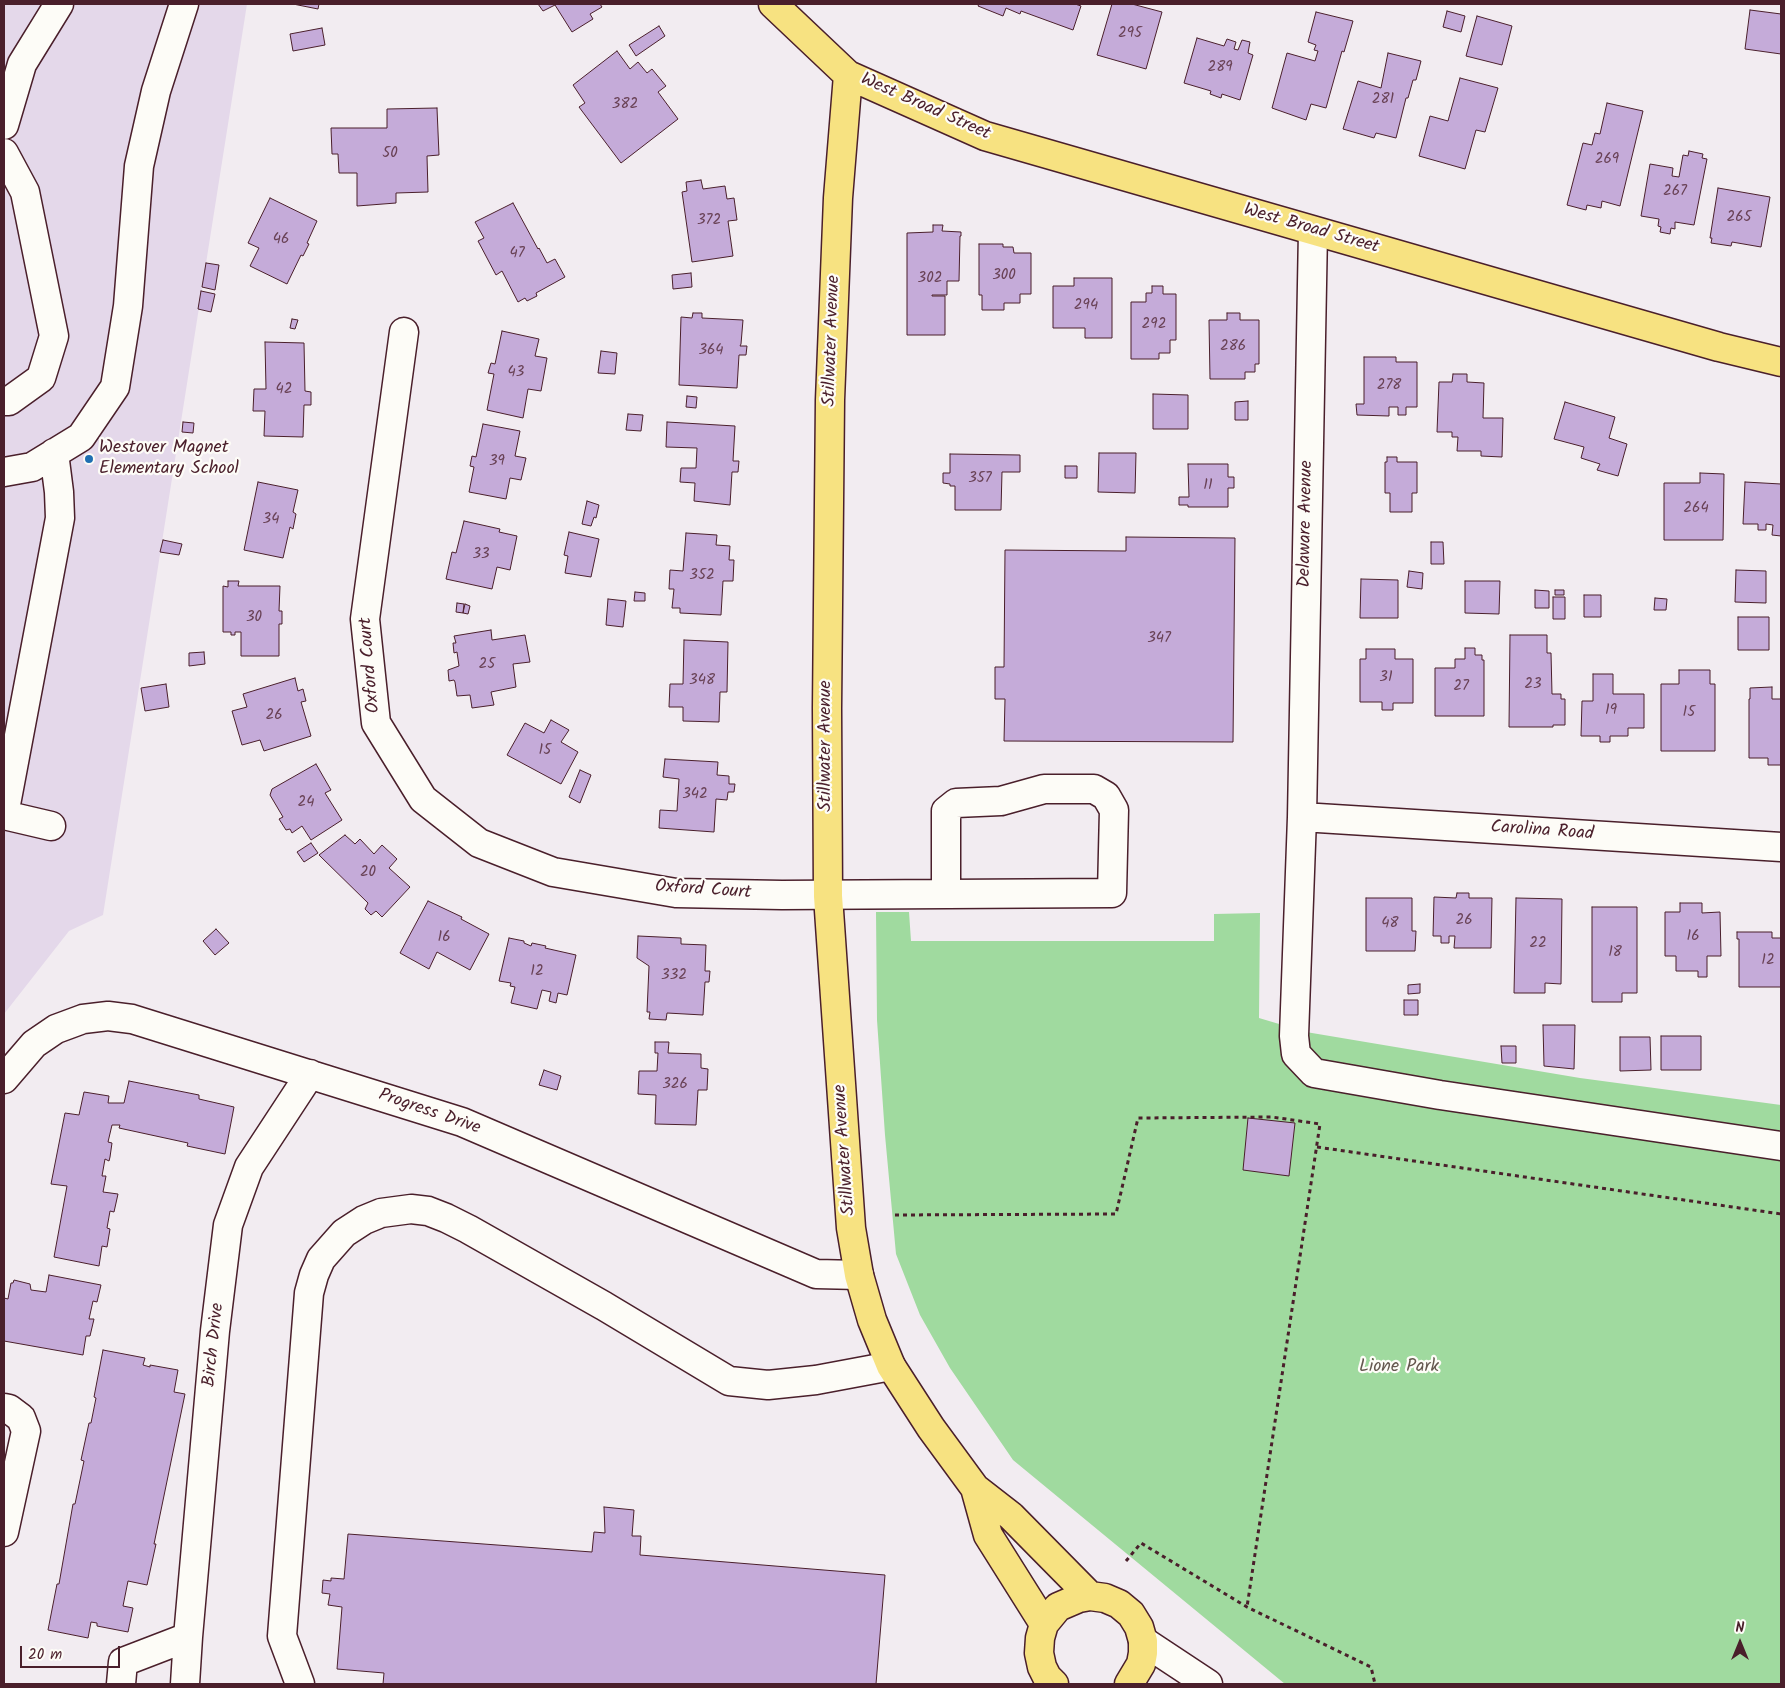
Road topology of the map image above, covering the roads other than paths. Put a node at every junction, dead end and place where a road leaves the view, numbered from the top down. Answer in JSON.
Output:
{"nodes":[{"id":1,"x":59,"y":4,"type":"edge"},
{"id":2,"x":184,"y":4,"type":"edge"},
{"id":3,"x":772,"y":4,"type":"edge"},
{"id":4,"x":848,"y":75,"type":"junction"},
{"id":5,"x":4,"y":125,"type":"edge"},
{"id":6,"x":4,"y":153,"type":"edge"},
{"id":7,"x":1313,"y":231,"type":"junction"},
{"id":8,"x":404,"y":332,"type":"dead end"},
{"id":9,"x":1781,"y":362,"type":"edge"},
{"id":10,"x":4,"y":401,"type":"edge"},
{"id":11,"x":54,"y":453,"type":"junction"},
{"id":12,"x":4,"y":472,"type":"edge"},
{"id":13,"x":4,"y":815,"type":"edge"},
{"id":14,"x":1302,"y":817,"type":"junction"},
{"id":15,"x":51,"y":826,"type":"dead end"},
{"id":16,"x":1781,"y":846,"type":"edge"},
{"id":17,"x":946,"y":894,"type":"junction"},
{"id":18,"x":828,"y":896,"type":"junction"},
{"id":19,"x":310,"y":1074,"type":"junction"},
{"id":20,"x":4,"y":1080,"type":"edge"},
{"id":21,"x":1781,"y":1146,"type":"edge"},
{"id":22,"x":859,"y":1275,"type":"junction"},
{"id":23,"x":891,"y":1366,"type":"junction"},
{"id":24,"x":4,"y":1408,"type":"edge"},
{"id":25,"x":975,"y":1488,"type":"junction"},
{"id":26,"x":4,"y":1532,"type":"edge"},
{"id":27,"x":1090,"y":1596,"type":"junction"},
{"id":28,"x":1044,"y":1624,"type":"junction"},
{"id":29,"x":188,"y":1637,"type":"junction"},
{"id":30,"x":1143,"y":1641,"type":"junction"},
{"id":31,"x":1046,"y":1678,"type":"edge"},
{"id":32,"x":121,"y":1684,"type":"edge"},
{"id":33,"x":185,"y":1684,"type":"edge"},
{"id":34,"x":300,"y":1684,"type":"edge"},
{"id":35,"x":1129,"y":1684,"type":"edge"},
{"id":36,"x":1208,"y":1684,"type":"edge"}],
"edges":[{"from":1,"to":5,"type":"street"},
{"from":2,"to":11,"type":"street"},
{"from":3,"to":4,"type":"main road"},
{"from":4,"to":7,"type":"main road","name":"West Broad Street"},
{"from":4,"to":18,"type":"main road","name":"Stillwater Avenue"},
{"from":6,"to":10,"type":"street"},
{"from":7,"to":9,"type":"main road","name":"West Broad Street"},
{"from":7,"to":14,"type":"street","name":"Delaware Avenue"},
{"from":8,"to":18,"type":"street","name":"Oxford Court"},
{"from":11,"to":12,"type":"street"},
{"from":11,"to":13,"type":"street"},
{"from":13,"to":15,"type":"street"},
{"from":14,"to":16,"type":"street","name":"Carolina Road"},
{"from":14,"to":21,"type":"street","name":"Delaware Avenue"},
{"from":17,"to":17,"type":"street","name":"Oxford Court"},
{"from":17,"to":18,"type":"street","name":"Oxford Court"},
{"from":18,"to":22,"type":"main road","name":"Stillwater Avenue"},
{"from":19,"to":20,"type":"street","name":"Progress Drive"},
{"from":19,"to":22,"type":"street","name":"Progress Drive"},
{"from":19,"to":29,"type":"street","name":"Birch Drive"},
{"from":22,"to":23,"type":"main road","name":"Stillwater Avenue"},
{"from":23,"to":25,"type":"main road","name":"Stillwater Avenue"},
{"from":23,"to":34,"type":"street"},
{"from":24,"to":26,"type":"street"},
{"from":25,"to":27,"type":"main road","name":"Stillwater Avenue"},
{"from":25,"to":28,"type":"main road","name":"Stillwater Avenue"},
{"from":27,"to":28,"type":"main road"},
{"from":27,"to":30,"type":"main road"},
{"from":28,"to":31,"type":"main road"},
{"from":29,"to":32,"type":"street"},
{"from":29,"to":33,"type":"street","name":"Birch Drive"},
{"from":30,"to":35,"type":"main road"},
{"from":30,"to":36,"type":"street"}]}
